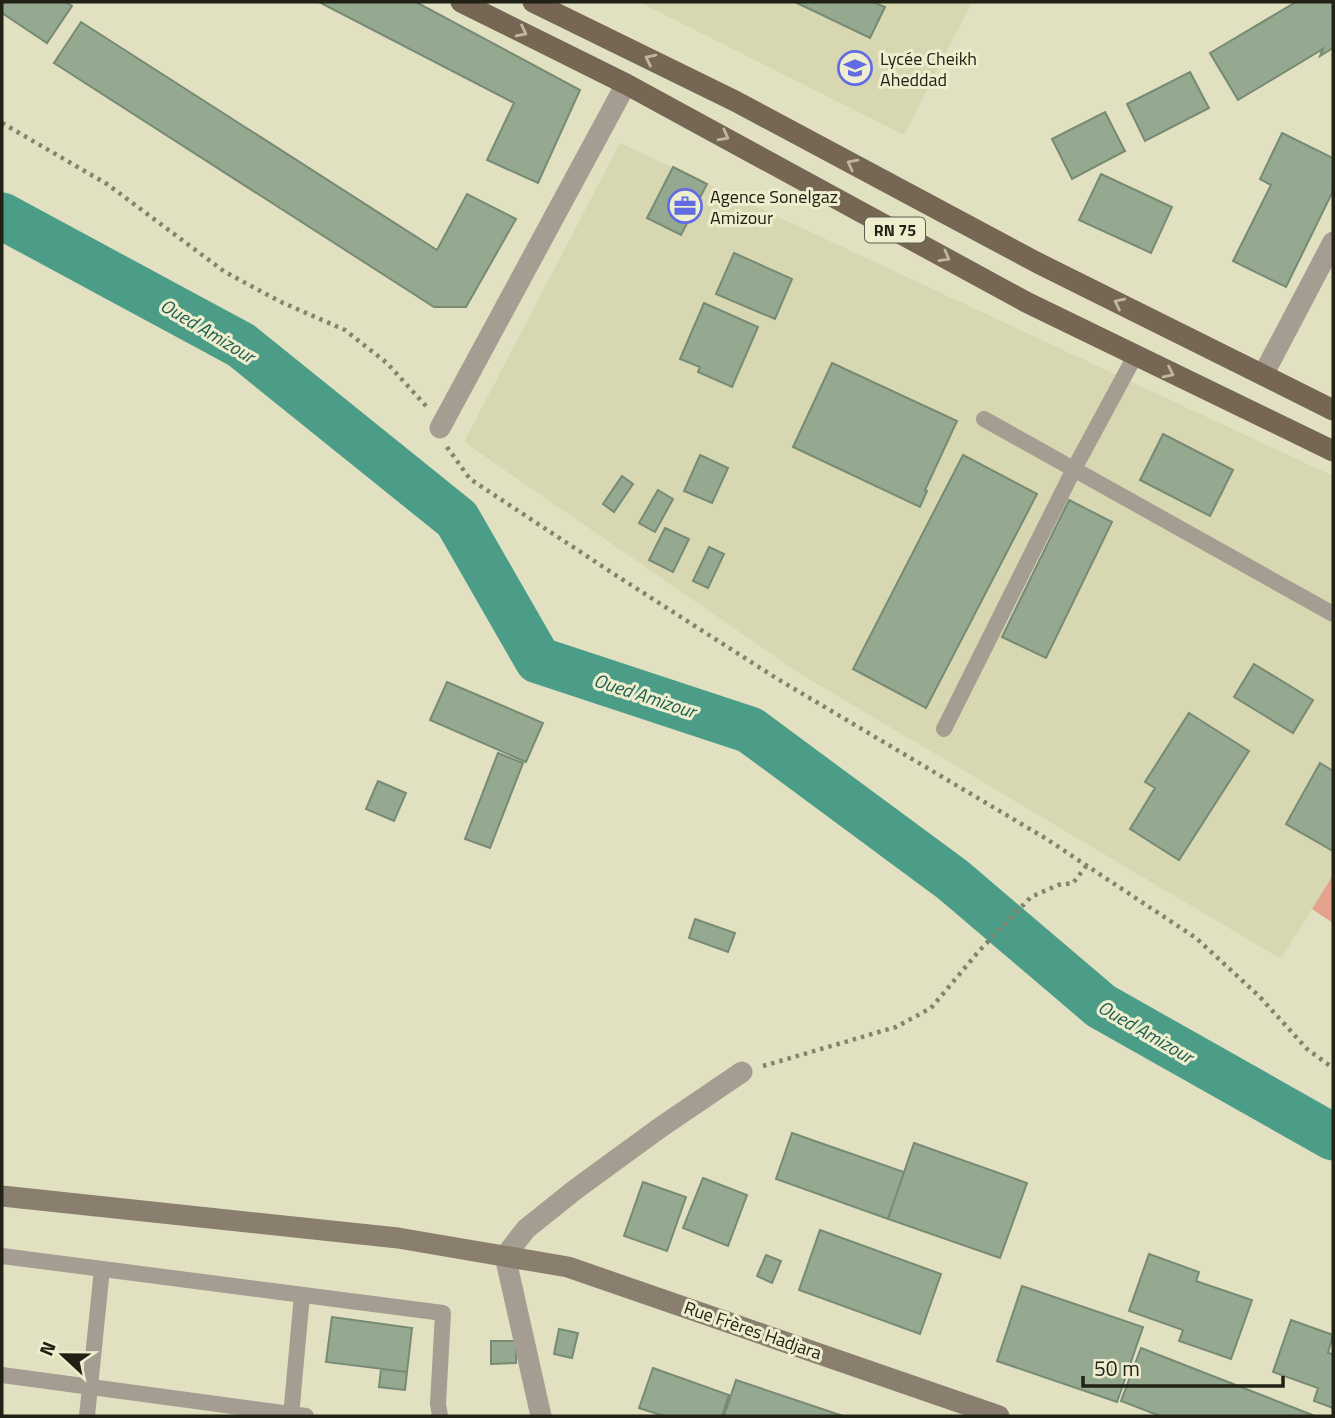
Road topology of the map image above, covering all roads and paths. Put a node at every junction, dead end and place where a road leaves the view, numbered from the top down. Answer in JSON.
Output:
{"nodes":[{"id":1,"x":461,"y":2,"type":"edge"},
{"id":2,"x":533,"y":2,"type":"edge"},
{"id":3,"x":626,"y":84,"type":"junction"},
{"id":4,"x":2,"y":123,"type":"edge"},
{"id":5,"x":879,"y":178,"type":"junction"},
{"id":6,"x":862,"y":212,"type":"junction"},
{"id":7,"x":1333,"y":242,"type":"edge"},
{"id":8,"x":1135,"y":356,"type":"junction"},
{"id":9,"x":1263,"y":375,"type":"junction"},
{"id":10,"x":1333,"y":410,"type":"edge"},
{"id":11,"x":984,"y":419,"type":"dead end"},
{"id":12,"x":440,"y":428,"type":"junction"},
{"id":13,"x":1333,"y":452,"type":"edge"},
{"id":14,"x":1074,"y":469,"type":"junction"},
{"id":15,"x":1333,"y":614,"type":"edge"},
{"id":16,"x":944,"y":729,"type":"dead end"},
{"id":17,"x":1087,"y":865,"type":"junction"},
{"id":18,"x":1333,"y":1068,"type":"edge"},
{"id":19,"x":743,"y":1072,"type":"joint"},
{"id":20,"x":2,"y":1196,"type":"edge"},
{"id":21,"x":2,"y":1256,"type":"edge"},
{"id":22,"x":505,"y":1256,"type":"junction"},
{"id":23,"x":102,"y":1269,"type":"junction"},
{"id":24,"x":302,"y":1295,"type":"junction"},
{"id":25,"x":2,"y":1375,"type":"edge"},
{"id":26,"x":90,"y":1387,"type":"junction"},
{"id":27,"x":87,"y":1416,"type":"edge"},
{"id":28,"x":296,"y":1416,"type":"edge"},
{"id":29,"x":440,"y":1416,"type":"edge"},
{"id":30,"x":541,"y":1416,"type":"edge"},
{"id":31,"x":999,"y":1416,"type":"edge"}],
"edges":[{"from":1,"to":3,"type":"main road","number":"RN 75","one_way":true},
{"from":5,"to":2,"type":"main road","number":"RN 75","one_way":true},
{"from":3,"to":6,"type":"main road","number":"RN 75","one_way":true},
{"from":3,"to":12,"type":"street"},
{"from":4,"to":12,"type":"path"},
{"from":5,"to":6,"type":"main road"},
{"from":9,"to":5,"type":"main road","number":"RN 75","one_way":true},
{"from":6,"to":8,"type":"main road","number":"RN 75","one_way":true},
{"from":7,"to":9,"type":"street"},
{"from":8,"to":13,"type":"main road","number":"RN 75","one_way":true},
{"from":8,"to":14,"type":"lane"},
{"from":9,"to":10,"type":"main road","number":"RN 75"},
{"from":11,"to":14,"type":"lane"},
{"from":12,"to":17,"type":"path"},
{"from":14,"to":15,"type":"lane"},
{"from":14,"to":16,"type":"lane"},
{"from":17,"to":18,"type":"path"},
{"from":17,"to":19,"type":"path"},
{"from":19,"to":22,"type":"street"},
{"from":20,"to":22,"type":"main road","name":"Rue Frères Hadjara"},
{"from":21,"to":23,"type":"lane"},
{"from":22,"to":30,"type":"street"},
{"from":22,"to":31,"type":"main road","name":"Rue Frères Hadjara"},
{"from":23,"to":24,"type":"lane"},
{"from":23,"to":26,"type":"lane"},
{"from":24,"to":28,"type":"lane"},
{"from":24,"to":29,"type":"lane"},
{"from":25,"to":26,"type":"lane"},
{"from":26,"to":27,"type":"lane"},
{"from":26,"to":28,"type":"lane"}]}
